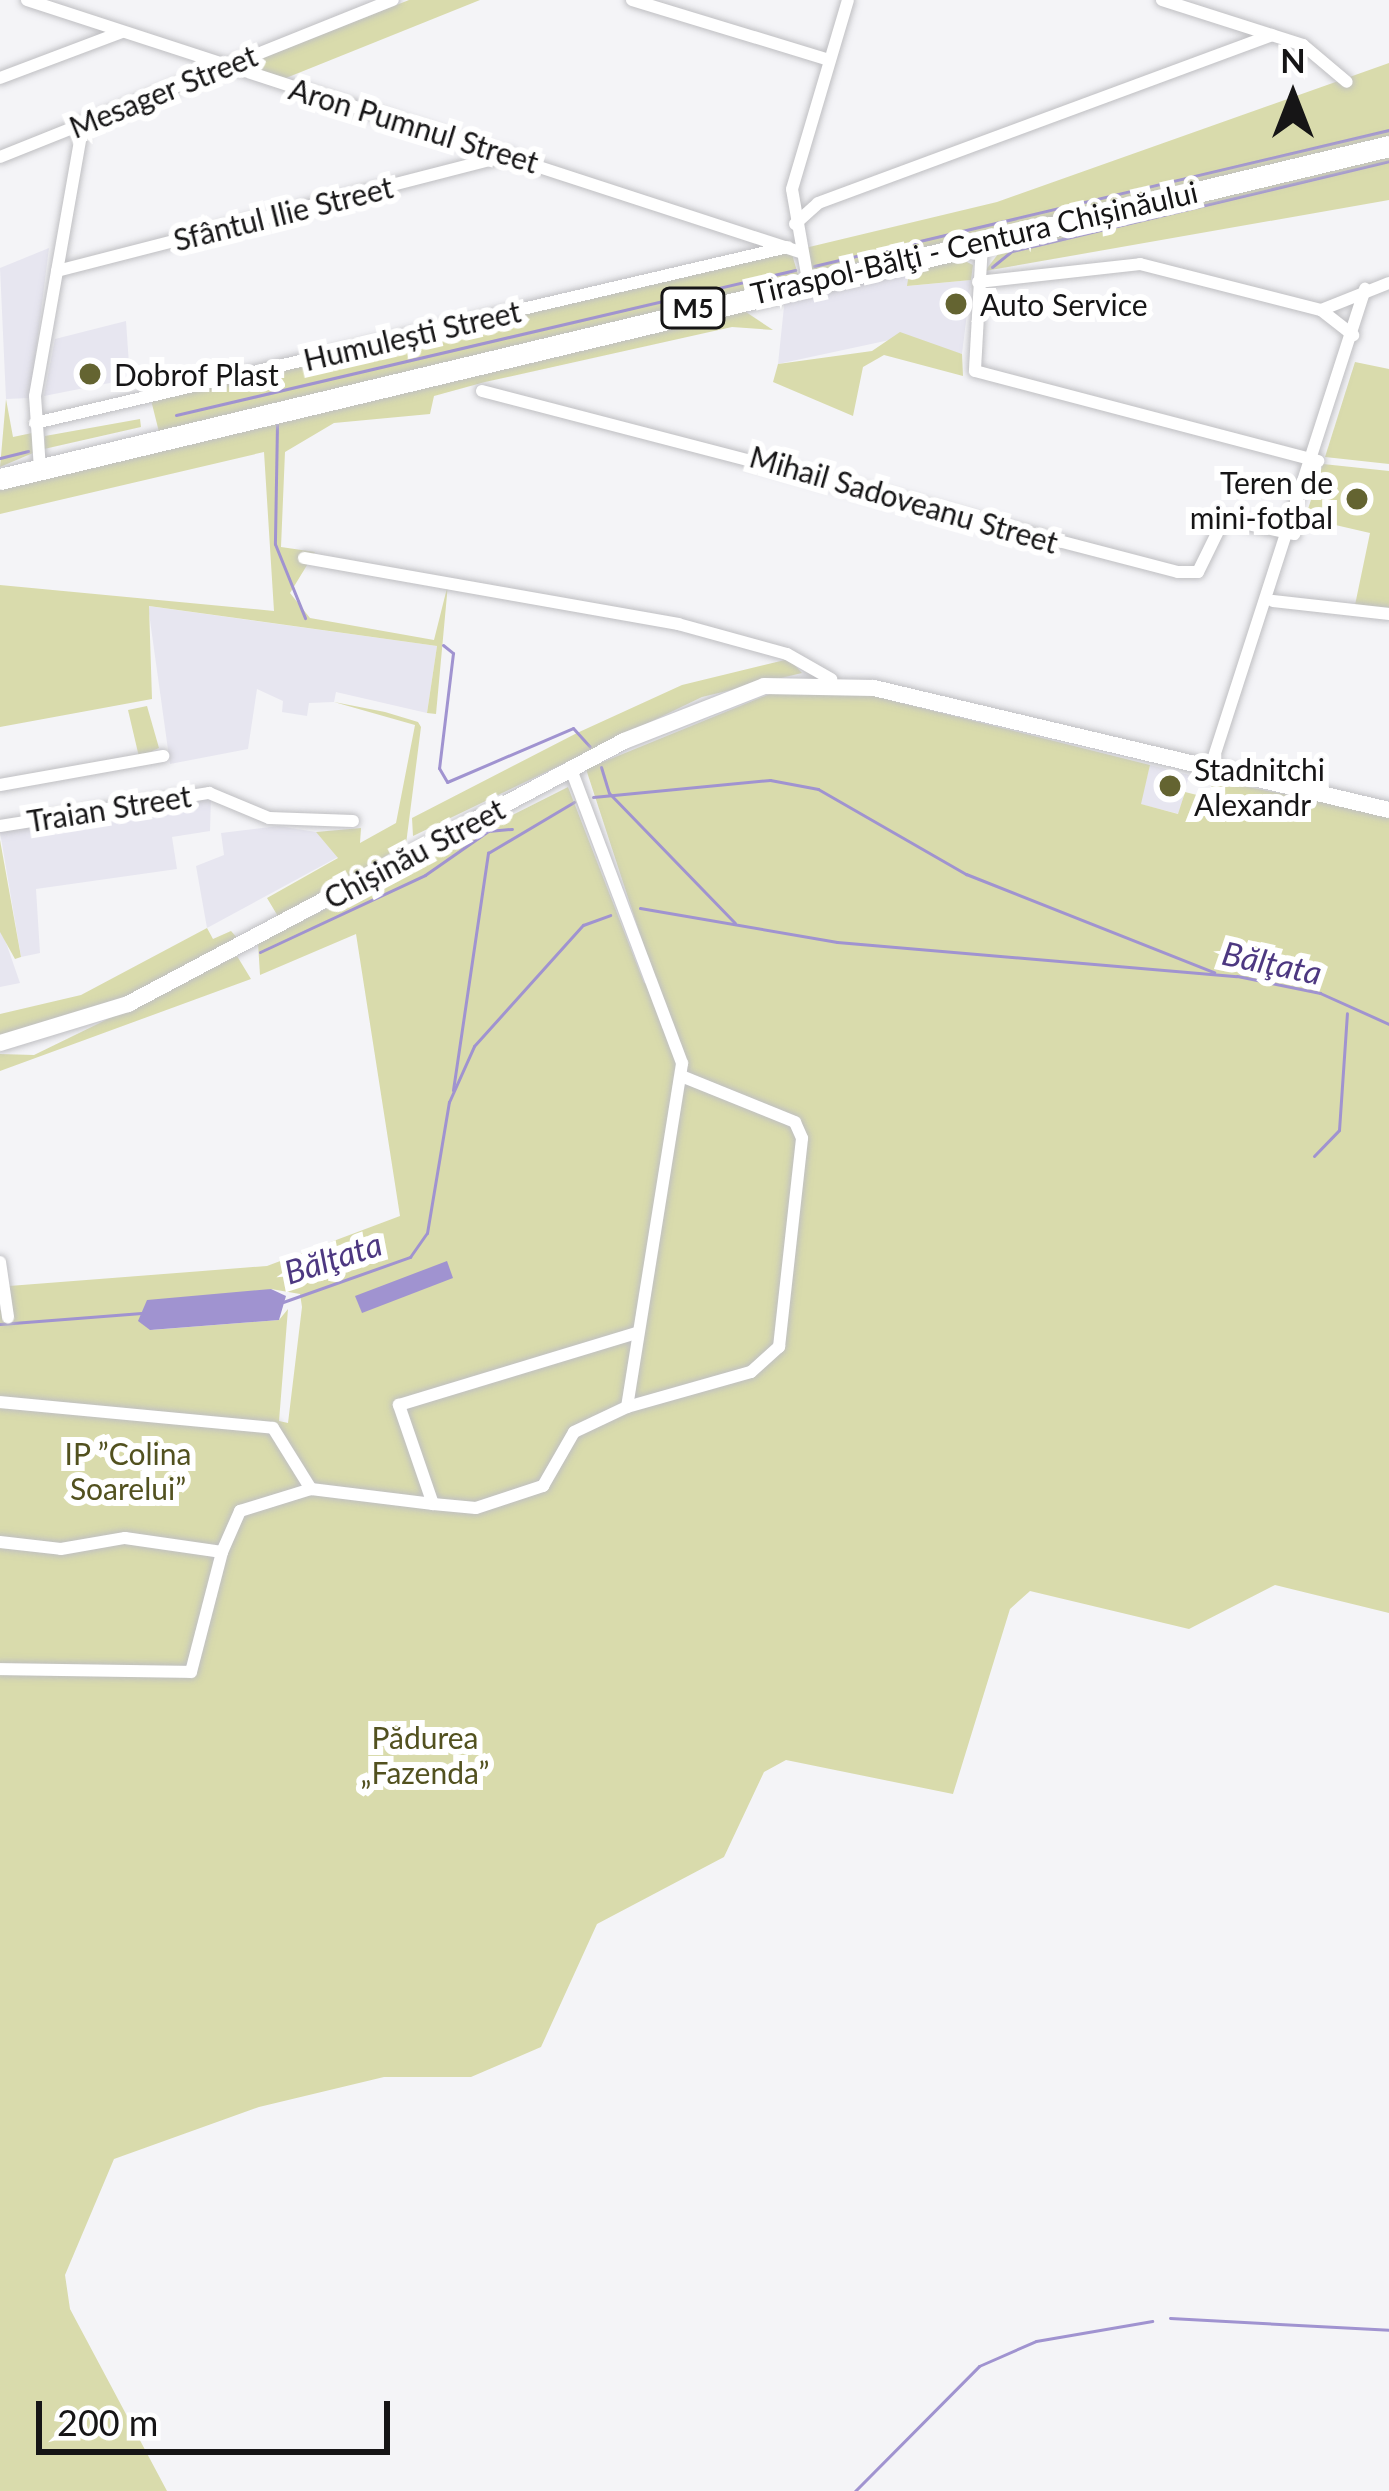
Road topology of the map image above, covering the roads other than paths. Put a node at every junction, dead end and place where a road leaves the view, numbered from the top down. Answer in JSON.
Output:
{"nodes":[{"id":1,"x":27,"y":0,"type":"edge"},
{"id":2,"x":393,"y":0,"type":"edge"},
{"id":3,"x":632,"y":0,"type":"edge"},
{"id":4,"x":848,"y":0,"type":"edge"},
{"id":5,"x":1162,"y":0,"type":"edge"},
{"id":6,"x":124,"y":31,"type":"junction"},
{"id":7,"x":1272,"y":34,"type":"junction"},
{"id":8,"x":829,"y":60,"type":"junction"},
{"id":9,"x":226,"y":66,"type":"junction"},
{"id":10,"x":0,"y":79,"type":"edge"},
{"id":11,"x":1347,"y":82,"type":"dead end"},
{"id":12,"x":83,"y":123,"type":"junction"},
{"id":13,"x":1389,"y":146,"type":"edge"},
{"id":14,"x":509,"y":155,"type":"junction"},
{"id":15,"x":0,"y":157,"type":"edge"},
{"id":16,"x":795,"y":224,"type":"junction"},
{"id":17,"x":983,"y":238,"type":"junction"},
{"id":18,"x":795,"y":249,"type":"junction"},
{"id":19,"x":56,"y":271,"type":"junction"},
{"id":20,"x":808,"y":280,"type":"junction"},
{"id":21,"x":978,"y":282,"type":"junction"},
{"id":22,"x":1389,"y":284,"type":"edge"},
{"id":23,"x":1365,"y":289,"type":"junction"},
{"id":24,"x":1321,"y":310,"type":"junction"},
{"id":25,"x":1354,"y":335,"type":"junction"},
{"id":26,"x":482,"y":391,"type":"dead end"},
{"id":27,"x":34,"y":423,"type":"junction"},
{"id":28,"x":1318,"y":461,"type":"junction"},
{"id":29,"x":40,"y":469,"type":"junction"},
{"id":30,"x":0,"y":479,"type":"edge"},
{"id":31,"x":1294,"y":534,"type":"junction"},
{"id":32,"x":304,"y":558,"type":"dead end"},
{"id":33,"x":1273,"y":601,"type":"junction"},
{"id":34,"x":1389,"y":614,"type":"edge"},
{"id":35,"x":831,"y":679,"type":"junction"},
{"id":36,"x":163,"y":756,"type":"dead end"},
{"id":37,"x":572,"y":770,"type":"junction"},
{"id":38,"x":1208,"y":773,"type":"junction"},
{"id":39,"x":0,"y":785,"type":"edge"},
{"id":40,"x":1389,"y":810,"type":"edge"},
{"id":41,"x":353,"y":821,"type":"dead end"},
{"id":42,"x":0,"y":826,"type":"edge"},
{"id":43,"x":0,"y":1043,"type":"edge"},
{"id":44,"x":681,"y":1076,"type":"junction"},
{"id":45,"x":0,"y":1262,"type":"edge"},
{"id":46,"x":8,"y":1317,"type":"dead end"},
{"id":47,"x":636,"y":1333,"type":"junction"},
{"id":48,"x":0,"y":1402,"type":"edge"},
{"id":49,"x":627,"y":1407,"type":"junction"},
{"id":50,"x":310,"y":1489,"type":"junction"},
{"id":51,"x":433,"y":1504,"type":"junction"},
{"id":52,"x":0,"y":1542,"type":"edge"},
{"id":53,"x":222,"y":1552,"type":"junction"},
{"id":54,"x":0,"y":1669,"type":"edge"}],
"edges":[{"from":1,"to":6,"type":"street","name":"Aron Pumnul Street"},
{"from":2,"to":9,"type":"street","name":"Mesager Street"},
{"from":3,"to":8,"type":"street"},
{"from":4,"to":8,"type":"street"},
{"from":5,"to":7,"type":"street"},
{"from":6,"to":9,"type":"street","name":"Aron Pumnul Street"},
{"from":6,"to":10,"type":"street"},
{"from":7,"to":11,"type":"street"},
{"from":7,"to":16,"type":"street"},
{"from":8,"to":16,"type":"street"},
{"from":9,"to":12,"type":"street","name":"Mesager Street"},
{"from":9,"to":14,"type":"street","name":"Aron Pumnul Street"},
{"from":12,"to":15,"type":"street","name":"Mesager Street"},
{"from":12,"to":19,"type":"street"},
{"from":13,"to":17,"type":"highway","name":"Tiraspol-Bălţi - Centura Chișinăului","number":"M5"},
{"from":14,"to":18,"type":"street","name":"Aron Pumnul Street"},
{"from":14,"to":19,"type":"street","name":"Sfântul Ilie Street"},
{"from":16,"to":18,"type":"street"},
{"from":17,"to":20,"type":"highway","name":"Tiraspol-Bălţi - Centura Chișinăului","number":"M5"},
{"from":17,"to":21,"type":"street"},
{"from":18,"to":20,"type":"street"},
{"from":18,"to":27,"type":"street","name":"Humulești Street"},
{"from":19,"to":27,"type":"street"},
{"from":20,"to":29,"type":"highway","name":"Tiraspol-Bălţi - Centura Chișinăului","number":"M5"},
{"from":21,"to":24,"type":"street"},
{"from":21,"to":28,"type":"street"},
{"from":22,"to":23,"type":"street"},
{"from":23,"to":24,"type":"street"},
{"from":23,"to":25,"type":"street"},
{"from":24,"to":25,"type":"street"},
{"from":25,"to":28,"type":"street"},
{"from":26,"to":31,"type":"street","name":"Mihail Sadoveanu Street"},
{"from":27,"to":29,"type":"street"},
{"from":28,"to":31,"type":"street"},
{"from":29,"to":30,"type":"highway","name":"Tiraspol-Bălţi - Centura Chișinăului","number":"M5"},
{"from":31,"to":33,"type":"street"},
{"from":32,"to":35,"type":"street","name":"Chișinău Street"},
{"from":33,"to":34,"type":"street"},
{"from":33,"to":38,"type":"street"},
{"from":35,"to":37,"type":"street","name":"Chișinău Street"},
{"from":35,"to":38,"type":"street","name":"Chișinău Street"},
{"from":36,"to":39,"type":"street","name":"Traian Street"},
{"from":37,"to":43,"type":"street","name":"Chișinău Street"},
{"from":37,"to":44,"type":"street"},
{"from":38,"to":40,"type":"street","name":"Chișinău Street"},
{"from":41,"to":42,"type":"street","name":"Traian Street"},
{"from":44,"to":47,"type":"street"},
{"from":44,"to":49,"type":"street"},
{"from":45,"to":46,"type":"street"},
{"from":47,"to":49,"type":"street"},
{"from":47,"to":51,"type":"street"},
{"from":48,"to":50,"type":"street"},
{"from":49,"to":51,"type":"street"},
{"from":50,"to":51,"type":"street"},
{"from":50,"to":53,"type":"street"},
{"from":52,"to":53,"type":"street"},
{"from":53,"to":54,"type":"street"}]}
